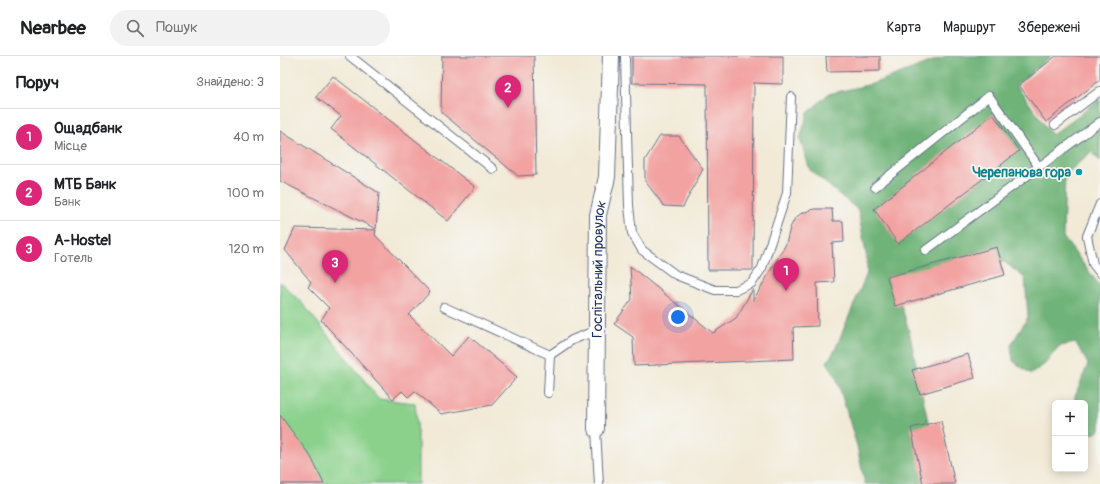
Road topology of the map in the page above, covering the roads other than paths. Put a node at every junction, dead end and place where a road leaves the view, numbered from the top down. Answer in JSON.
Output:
{"nodes":[{"id":1,"x":350,"y":56,"type":"edge"},
{"id":2,"x":611,"y":56,"type":"edge"},
{"id":3,"x":625,"y":56,"type":"edge"},
{"id":4,"x":1100,"y":91,"type":"edge"},
{"id":5,"x":791,"y":97,"type":"dead end"},
{"id":6,"x":1100,"y":122,"type":"edge"},
{"id":7,"x":1055,"y":125,"type":"dead end"},
{"id":8,"x":1039,"y":167,"type":"junction"},
{"id":9,"x":493,"y":169,"type":"dead end"},
{"id":10,"x":875,"y":187,"type":"dead end"},
{"id":11,"x":1100,"y":204,"type":"edge"},
{"id":12,"x":926,"y":250,"type":"dead end"},
{"id":13,"x":1100,"y":273,"type":"edge"},
{"id":14,"x":444,"y":307,"type":"dead end"},
{"id":15,"x":597,"y":330,"type":"junction"},
{"id":16,"x":550,"y":355,"type":"junction"},
{"id":17,"x":548,"y":393,"type":"dead end"},
{"id":18,"x":596,"y":429,"type":"joint"},
{"id":19,"x":599,"y":484,"type":"edge"}],
"edges":[{"from":1,"to":9,"type":"lane"},
{"from":2,"to":15,"type":"street","name":"Госпітальний провулок"},
{"from":3,"to":5,"type":"lane"},
{"from":4,"to":7,"type":"lane"},
{"from":6,"to":8,"type":"lane"},
{"from":8,"to":10,"type":"lane"},
{"from":8,"to":12,"type":"lane"},
{"from":11,"to":13,"type":"lane"},
{"from":14,"to":16,"type":"lane"},
{"from":15,"to":16,"type":"lane"},
{"from":15,"to":18,"type":"street","name":"Госпітальний провулок"},
{"from":16,"to":17,"type":"lane"},
{"from":18,"to":19,"type":"lane","name":"Госпітальний провулок"}]}
